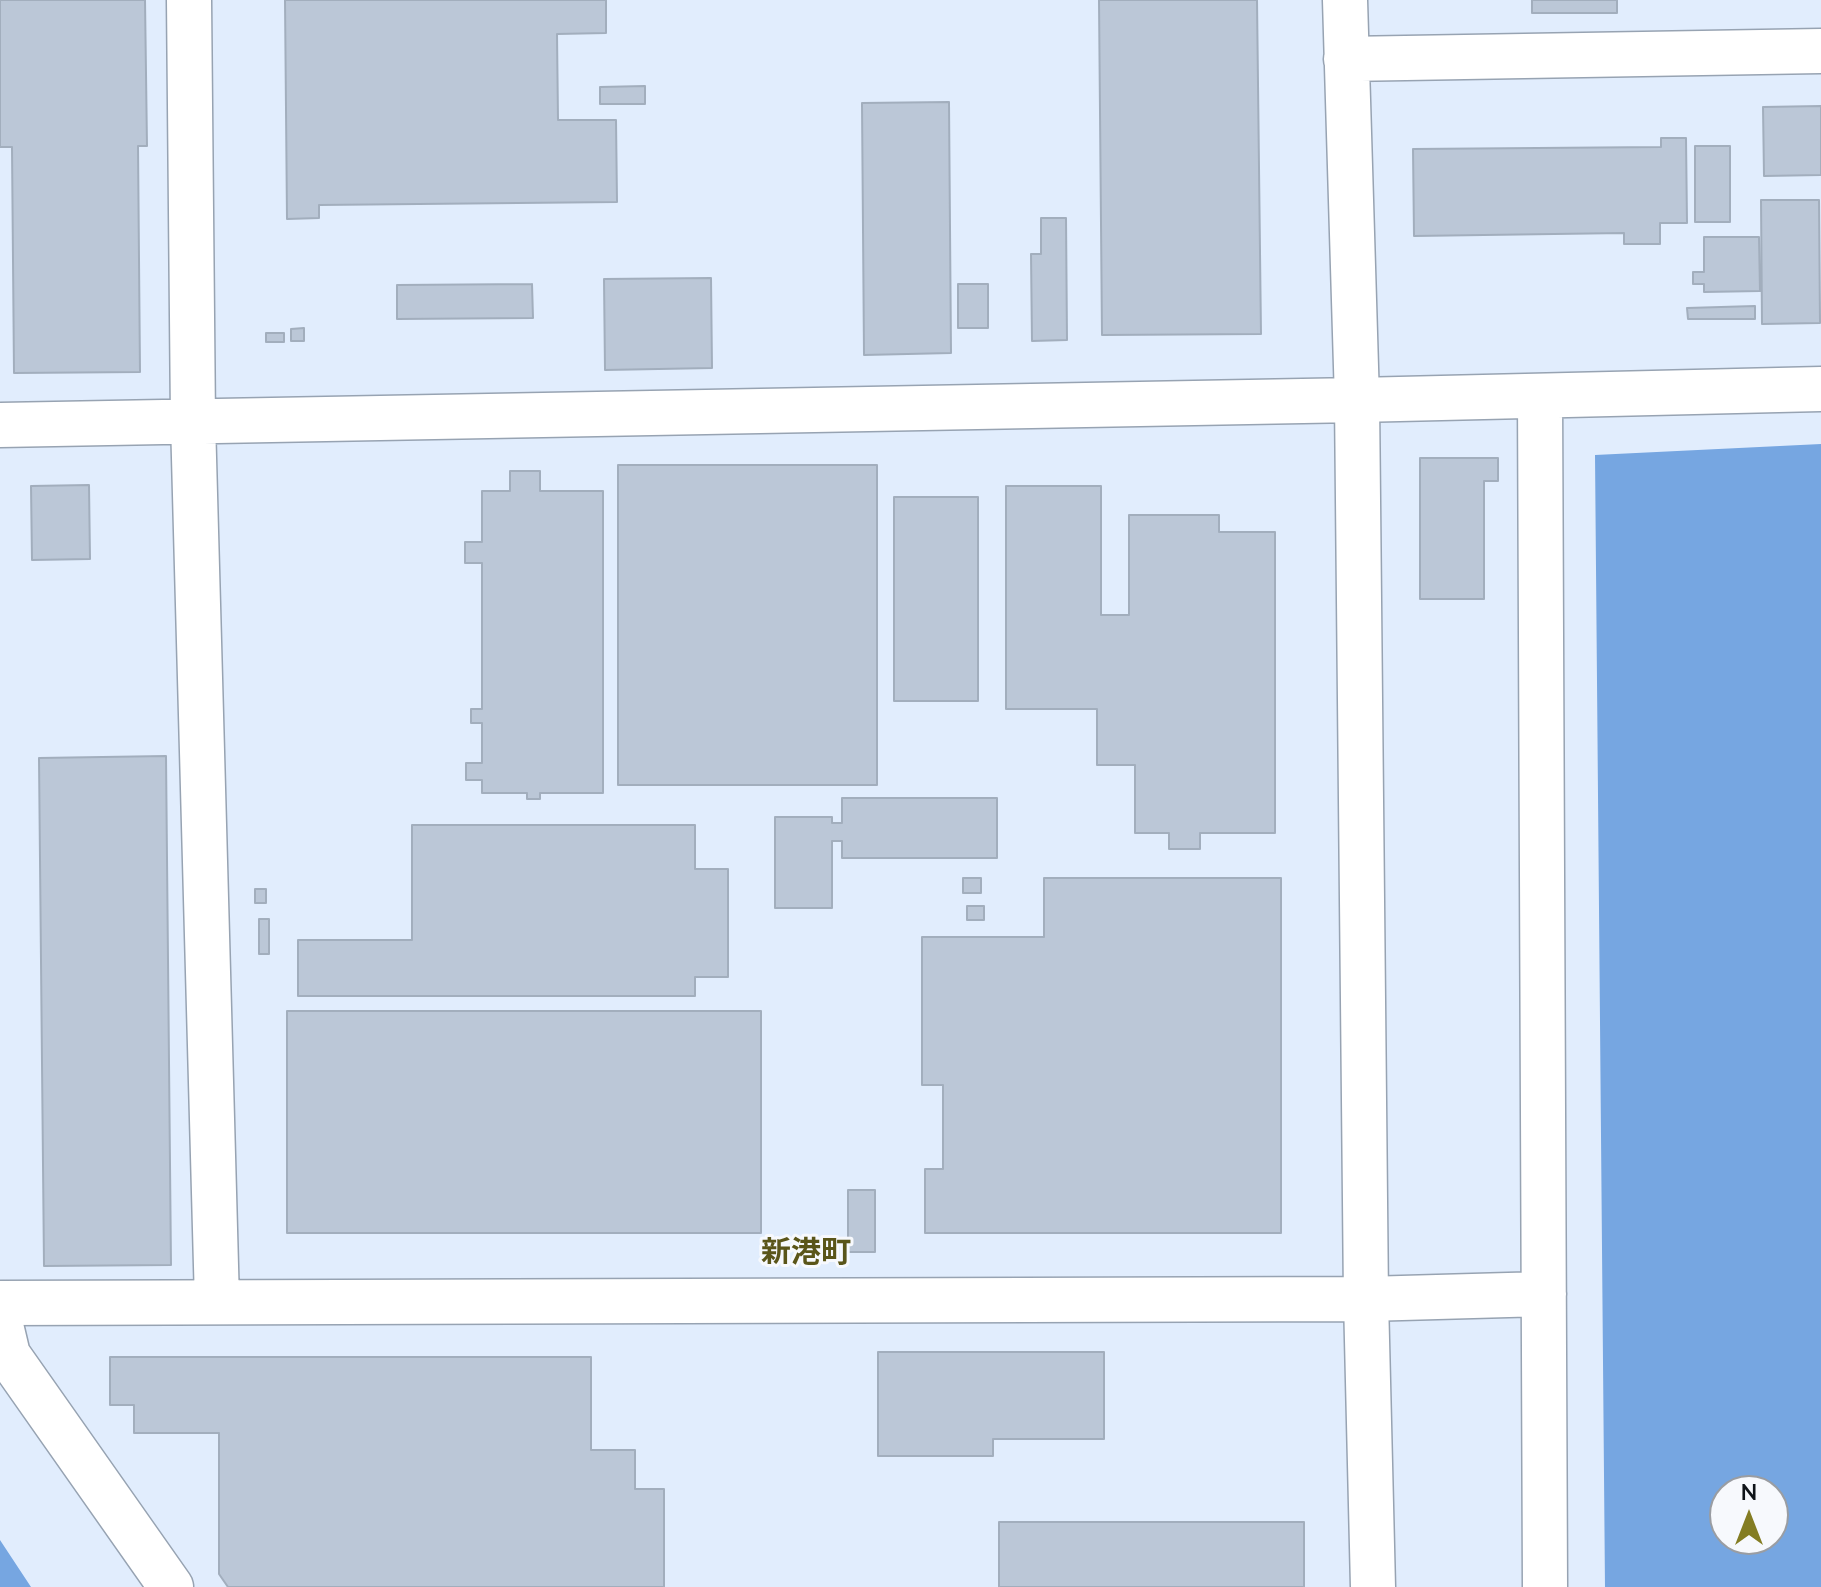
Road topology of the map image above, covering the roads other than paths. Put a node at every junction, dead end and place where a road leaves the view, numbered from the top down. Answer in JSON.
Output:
{"nodes":[{"id":1,"x":189,"y":0,"type":"edge"},
{"id":2,"x":1345,"y":0,"type":"edge"},
{"id":3,"x":1821,"y":51,"type":"edge"},
{"id":4,"x":1346,"y":59,"type":"junction"},
{"id":5,"x":1821,"y":389,"type":"edge"},
{"id":6,"x":1540,"y":396,"type":"junction"},
{"id":7,"x":1357,"y":400,"type":"junction"},
{"id":8,"x":193,"y":421,"type":"junction"},
{"id":9,"x":0,"y":425,"type":"edge"},
{"id":10,"x":1544,"y":1294,"type":"junction"},
{"id":11,"x":1366,"y":1299,"type":"junction"},
{"id":12,"x":217,"y":1302,"type":"junction"},
{"id":13,"x":0,"y":1303,"type":"edge"},
{"id":14,"x":0,"y":1321,"type":"edge"},
{"id":15,"x":171,"y":1587,"type":"edge"},
{"id":16,"x":1373,"y":1587,"type":"edge"},
{"id":17,"x":1545,"y":1587,"type":"edge"}],
"edges":[{"from":1,"to":8,"type":"street"},
{"from":2,"to":4,"type":"street"},
{"from":3,"to":4,"type":"street"},
{"from":4,"to":7,"type":"street"},
{"from":5,"to":6,"type":"street"},
{"from":6,"to":7,"type":"street"},
{"from":6,"to":10,"type":"street"},
{"from":7,"to":8,"type":"street"},
{"from":7,"to":11,"type":"street"},
{"from":8,"to":9,"type":"street"},
{"from":8,"to":12,"type":"street"},
{"from":10,"to":11,"type":"street"},
{"from":10,"to":17,"type":"street"},
{"from":11,"to":12,"type":"street"},
{"from":11,"to":16,"type":"street"},
{"from":12,"to":13,"type":"street"},
{"from":14,"to":15,"type":"street"}]}
